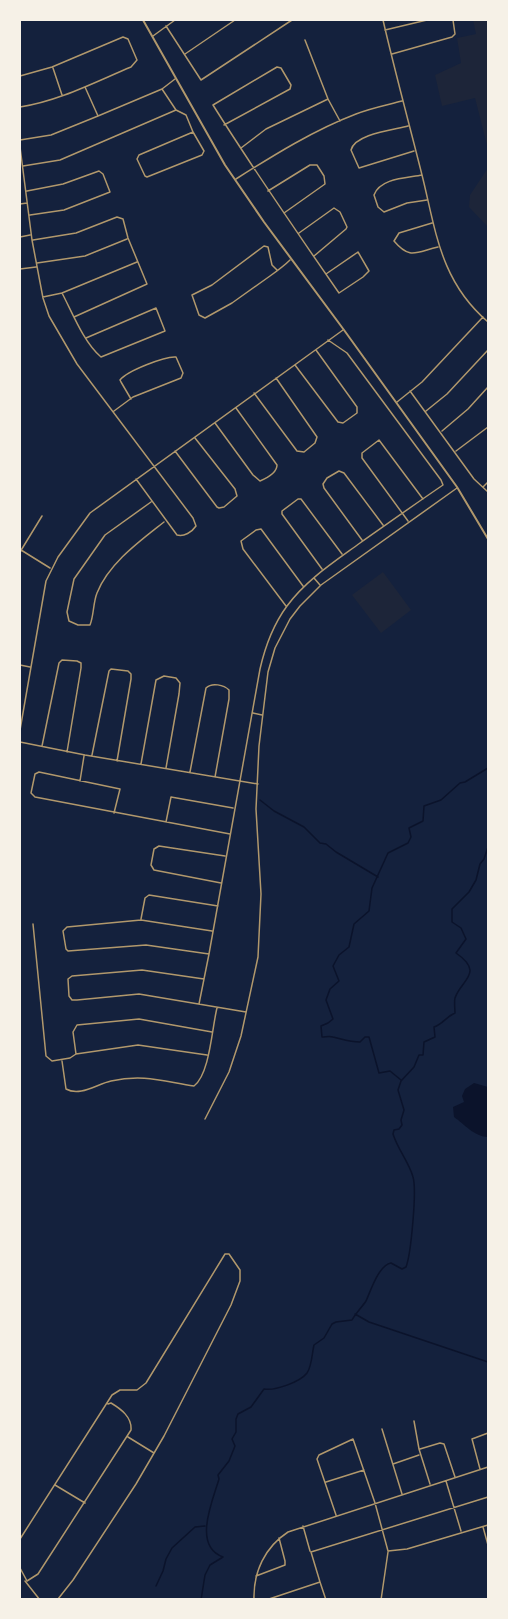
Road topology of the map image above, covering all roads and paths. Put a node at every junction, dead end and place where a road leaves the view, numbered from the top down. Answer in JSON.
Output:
{"nodes":[{"id":1,"x":142,"y":20,"type":"edge"},
{"id":2,"x":175,"y":20,"type":"edge"},
{"id":3,"x":235,"y":20,"type":"edge"},
{"id":4,"x":292,"y":20,"type":"edge"},
{"id":5,"x":383,"y":20,"type":"edge"},
{"id":6,"x":428,"y":20,"type":"edge"},
{"id":7,"x":453,"y":20,"type":"edge"},
{"id":8,"x":166,"y":26,"type":"junction"},
{"id":9,"x":385,"y":30,"type":"junction"},
{"id":10,"x":152,"y":36,"type":"junction"},
{"id":11,"x":305,"y":40,"type":"dead end"},
{"id":12,"x":184,"y":54,"type":"junction"},
{"id":13,"x":391,"y":54,"type":"junction"},
{"id":14,"x":52,"y":67,"type":"junction"},
{"id":15,"x":20,"y":76,"type":"edge"},
{"id":16,"x":176,"y":79,"type":"junction"},
{"id":17,"x":85,"y":86,"type":"junction"},
{"id":18,"x":162,"y":89,"type":"junction"},
{"id":19,"x":63,"y":96,"type":"junction"},
{"id":20,"x":328,"y":99,"type":"junction"},
{"id":21,"x":403,"y":101,"type":"junction"},
{"id":22,"x":20,"y":107,"type":"edge"},
{"id":23,"x":176,"y":110,"type":"junction"},
{"id":24,"x":98,"y":116,"type":"junction"},
{"id":25,"x":340,"y":121,"type":"junction"},
{"id":26,"x":225,"y":125,"type":"junction"},
{"id":27,"x":409,"y":126,"type":"junction"},
{"id":28,"x":194,"y":132,"type":"junction"},
{"id":29,"x":20,"y":140,"type":"edge"},
{"id":30,"x":20,"y":147,"type":"edge"},
{"id":31,"x":240,"y":149,"type":"junction"},
{"id":32,"x":415,"y":151,"type":"junction"},
{"id":33,"x":22,"y":166,"type":"junction"},
{"id":34,"x":253,"y":169,"type":"junction"},
{"id":35,"x":23,"y":172,"type":"junction"},
{"id":36,"x":20,"y":173,"type":"edge"},
{"id":37,"x":422,"y":175,"type":"junction"},
{"id":38,"x":235,"y":180,"type":"junction"},
{"id":39,"x":26,"y":191,"type":"junction"},
{"id":40,"x":268,"y":191,"type":"junction"},
{"id":41,"x":428,"y":200,"type":"junction"},
{"id":42,"x":27,"y":203,"type":"junction"},
{"id":43,"x":20,"y":204,"type":"edge"},
{"id":44,"x":283,"y":213,"type":"junction"},
{"id":45,"x":29,"y":215,"type":"junction"},
{"id":46,"x":432,"y":223,"type":"junction"},
{"id":47,"x":298,"y":234,"type":"junction"},
{"id":48,"x":31,"y":235,"type":"junction"},
{"id":49,"x":20,"y":237,"type":"edge"},
{"id":50,"x":128,"y":238,"type":"junction"},
{"id":51,"x":32,"y":240,"type":"junction"},
{"id":52,"x":439,"y":247,"type":"junction"},
{"id":53,"x":313,"y":256,"type":"junction"},
{"id":54,"x":291,"y":259,"type":"junction"},
{"id":55,"x":138,"y":261,"type":"junction"},
{"id":56,"x":36,"y":263,"type":"junction"},
{"id":57,"x":37,"y":267,"type":"junction"},
{"id":58,"x":20,"y":269,"type":"edge"},
{"id":59,"x":277,"y":270,"type":"junction"},
{"id":60,"x":326,"y":274,"type":"junction"},
{"id":61,"x":62,"y":293,"type":"junction"},
{"id":62,"x":43,"y":298,"type":"junction"},
{"id":63,"x":74,"y":317,"type":"junction"},
{"id":64,"x":483,"y":317,"type":"junction"},
{"id":65,"x":489,"y":322,"type":"edge"},
{"id":66,"x":344,"y":330,"type":"junction"},
{"id":67,"x":86,"y":338,"type":"junction"},
{"id":68,"x":328,"y":340,"type":"junction"},
{"id":69,"x":315,"y":349,"type":"junction"},
{"id":70,"x":489,"y":350,"type":"edge"},
{"id":71,"x":294,"y":364,"type":"junction"},
{"id":72,"x":275,"y":378,"type":"junction"},
{"id":73,"x":489,"y":387,"type":"edge"},
{"id":74,"x":411,"y":391,"type":"junction"},
{"id":75,"x":254,"y":393,"type":"junction"},
{"id":76,"x":131,"y":399,"type":"junction"},
{"id":77,"x":396,"y":402,"type":"junction"},
{"id":78,"x":236,"y":407,"type":"junction"},
{"id":79,"x":114,"y":411,"type":"junction"},
{"id":80,"x":426,"y":412,"type":"junction"},
{"id":81,"x":214,"y":422,"type":"junction"},
{"id":82,"x":488,"y":427,"type":"edge"},
{"id":83,"x":441,"y":432,"type":"junction"},
{"id":84,"x":194,"y":436,"type":"junction"},
{"id":85,"x":175,"y":450,"type":"junction"},
{"id":86,"x":456,"y":452,"type":"junction"},
{"id":87,"x":154,"y":466,"type":"junction"},
{"id":88,"x":136,"y":480,"type":"junction"},
{"id":89,"x":489,"y":482,"type":"edge"},
{"id":90,"x":443,"y":485,"type":"junction"},
{"id":91,"x":457,"y":487,"type":"junction"},
{"id":92,"x":482,"y":487,"type":"junction"},
{"id":93,"x":489,"y":492,"type":"edge"},
{"id":94,"x":449,"y":493,"type":"junction"},
{"id":95,"x":423,"y":499,"type":"junction"},
{"id":96,"x":151,"y":501,"type":"junction"},
{"id":97,"x":402,"y":513,"type":"junction"},
{"id":98,"x":42,"y":516,"type":"dead end"},
{"id":99,"x":166,"y":521,"type":"junction"},
{"id":100,"x":409,"y":522,"type":"junction"},
{"id":101,"x":383,"y":525,"type":"junction"},
{"id":102,"x":489,"y":538,"type":"edge"},
{"id":103,"x":363,"y":541,"type":"junction"},
{"id":104,"x":20,"y":551,"type":"edge"},
{"id":105,"x":343,"y":555,"type":"junction"},
{"id":106,"x":51,"y":569,"type":"junction"},
{"id":107,"x":322,"y":570,"type":"junction"},
{"id":108,"x":314,"y":578,"type":"junction"},
{"id":109,"x":321,"y":585,"type":"junction"},
{"id":110,"x":303,"y":587,"type":"junction"},
{"id":111,"x":286,"y":607,"type":"junction"},
{"id":112,"x":20,"y":665,"type":"edge"},
{"id":113,"x":30,"y":667,"type":"junction"},
{"id":114,"x":252,"y":713,"type":"junction"},
{"id":115,"x":21,"y":714,"type":"edge"},
{"id":116,"x":262,"y":715,"type":"junction"},
{"id":117,"x":20,"y":731,"type":"edge"},
{"id":118,"x":20,"y":743,"type":"edge"},
{"id":119,"x":42,"y":747,"type":"junction"},
{"id":120,"x":67,"y":752,"type":"junction"},
{"id":121,"x":85,"y":755,"type":"junction"},
{"id":122,"x":92,"y":756,"type":"junction"},
{"id":123,"x":117,"y":761,"type":"junction"},
{"id":124,"x":140,"y":765,"type":"junction"},
{"id":125,"x":166,"y":769,"type":"junction"},
{"id":126,"x":190,"y":773,"type":"junction"},
{"id":127,"x":215,"y":777,"type":"junction"},
{"id":128,"x":80,"y":781,"type":"junction"},
{"id":129,"x":239,"y":782,"type":"junction"},
{"id":130,"x":258,"y":784,"type":"junction"},
{"id":131,"x":234,"y":808,"type":"junction"},
{"id":132,"x":114,"y":813,"type":"junction"},
{"id":133,"x":166,"y":822,"type":"junction"},
{"id":134,"x":230,"y":834,"type":"junction"},
{"id":135,"x":226,"y":856,"type":"junction"},
{"id":136,"x":222,"y":883,"type":"junction"},
{"id":137,"x":218,"y":906,"type":"junction"},
{"id":138,"x":141,"y":920,"type":"junction"},
{"id":139,"x":33,"y":924,"type":"dead end"},
{"id":140,"x":213,"y":932,"type":"junction"},
{"id":141,"x":209,"y":954,"type":"junction"},
{"id":142,"x":204,"y":979,"type":"junction"},
{"id":143,"x":199,"y":1004,"type":"junction"},
{"id":144,"x":217,"y":1007,"type":"junction"},
{"id":145,"x":247,"y":1012,"type":"junction"},
{"id":146,"x":212,"y":1032,"type":"junction"},
{"id":147,"x":76,"y":1054,"type":"junction"},
{"id":148,"x":207,"y":1055,"type":"junction"},
{"id":149,"x":62,"y":1061,"type":"junction"},
{"id":150,"x":205,"y":1119,"type":"dead end"},
{"id":151,"x":106,"y":1404,"type":"junction"},
{"id":152,"x":414,"y":1422,"type":"dead end"},
{"id":153,"x":382,"y":1429,"type":"dead end"},
{"id":154,"x":489,"y":1433,"type":"edge"},
{"id":155,"x":127,"y":1436,"type":"junction"},
{"id":156,"x":419,"y":1449,"type":"junction"},
{"id":157,"x":154,"y":1453,"type":"junction"},
{"id":158,"x":420,"y":1455,"type":"junction"},
{"id":159,"x":393,"y":1464,"type":"junction"},
{"id":160,"x":489,"y":1467,"type":"edge"},
{"id":161,"x":480,"y":1469,"type":"junction"},
{"id":162,"x":365,"y":1470,"type":"junction"},
{"id":163,"x":455,"y":1478,"type":"junction"},
{"id":164,"x":446,"y":1480,"type":"junction"},
{"id":165,"x":325,"y":1483,"type":"junction"},
{"id":166,"x":55,"y":1485,"type":"junction"},
{"id":167,"x":430,"y":1485,"type":"junction"},
{"id":168,"x":402,"y":1494,"type":"junction"},
{"id":169,"x":489,"y":1497,"type":"edge"},
{"id":170,"x":85,"y":1503,"type":"junction"},
{"id":171,"x":375,"y":1503,"type":"junction"},
{"id":172,"x":454,"y":1508,"type":"junction"},
{"id":173,"x":336,"y":1515,"type":"junction"},
{"id":174,"x":489,"y":1525,"type":"edge"},
{"id":175,"x":303,"y":1526,"type":"junction"},
{"id":176,"x":482,"y":1527,"type":"junction"},
{"id":177,"x":383,"y":1530,"type":"junction"},
{"id":178,"x":462,"y":1533,"type":"junction"},
{"id":179,"x":279,"y":1538,"type":"junction"},
{"id":180,"x":20,"y":1539,"type":"edge"},
{"id":181,"x":489,"y":1545,"type":"edge"},
{"id":182,"x":388,"y":1551,"type":"junction"},
{"id":183,"x":311,"y":1552,"type":"junction"},
{"id":184,"x":20,"y":1568,"type":"edge"},
{"id":185,"x":255,"y":1576,"type":"junction"},
{"id":186,"x":25,"y":1580,"type":"junction"},
{"id":187,"x":320,"y":1582,"type":"junction"},
{"id":188,"x":40,"y":1599,"type":"edge"},
{"id":189,"x":52,"y":1599,"type":"edge"},
{"id":190,"x":254,"y":1599,"type":"edge"},
{"id":191,"x":266,"y":1599,"type":"edge"},
{"id":192,"x":326,"y":1599,"type":"edge"},
{"id":193,"x":381,"y":1599,"type":"edge"}],
"edges":[{"from":1,"to":10,"type":"street"},
{"from":2,"to":8,"type":"street"},
{"from":3,"to":12,"type":"street"},
{"from":4,"to":12,"type":"street"},
{"from":5,"to":9,"type":"street"},
{"from":6,"to":9,"type":"street"},
{"from":7,"to":13,"type":"street"},
{"from":8,"to":10,"type":"street"},
{"from":8,"to":12,"type":"street"},
{"from":9,"to":13,"type":"street"},
{"from":10,"to":16,"type":"street"},
{"from":11,"to":20,"type":"street"},
{"from":13,"to":21,"type":"street"},
{"from":14,"to":15,"type":"street"},
{"from":14,"to":17,"type":"street"},
{"from":14,"to":19,"type":"street"},
{"from":16,"to":18,"type":"street"},
{"from":16,"to":38,"type":"street"},
{"from":17,"to":19,"type":"street"},
{"from":17,"to":24,"type":"street"},
{"from":18,"to":23,"type":"street"},
{"from":18,"to":24,"type":"street"},
{"from":19,"to":22,"type":"street"},
{"from":20,"to":25,"type":"street"},
{"from":20,"to":31,"type":"street"},
{"from":21,"to":25,"type":"street"},
{"from":21,"to":27,"type":"street"},
{"from":23,"to":28,"type":"street"},
{"from":23,"to":33,"type":"street"},
{"from":24,"to":29,"type":"street"},
{"from":25,"to":34,"type":"street"},
{"from":26,"to":26,"type":"street"},
{"from":26,"to":31,"type":"street"},
{"from":27,"to":32,"type":"street"},
{"from":27,"to":32,"type":"street"},
{"from":28,"to":28,"type":"street"},
{"from":30,"to":33,"type":"street"},
{"from":31,"to":34,"type":"street"},
{"from":32,"to":37,"type":"street"},
{"from":33,"to":35,"type":"street"},
{"from":34,"to":38,"type":"street"},
{"from":34,"to":40,"type":"street"},
{"from":35,"to":36,"type":"street"},
{"from":35,"to":39,"type":"street"},
{"from":37,"to":41,"type":"street"},
{"from":37,"to":41,"type":"street"},
{"from":38,"to":54,"type":"street"},
{"from":39,"to":42,"type":"street"},
{"from":39,"to":45,"type":"street"},
{"from":40,"to":44,"type":"street"},
{"from":40,"to":44,"type":"street"},
{"from":41,"to":46,"type":"street"},
{"from":42,"to":43,"type":"street"},
{"from":42,"to":45,"type":"street"},
{"from":44,"to":47,"type":"street"},
{"from":45,"to":48,"type":"street"},
{"from":46,"to":52,"type":"street"},
{"from":46,"to":52,"type":"street"},
{"from":47,"to":53,"type":"street"},
{"from":47,"to":53,"type":"street"},
{"from":48,"to":49,"type":"street"},
{"from":48,"to":51,"type":"street"},
{"from":50,"to":51,"type":"street"},
{"from":50,"to":55,"type":"street"},
{"from":50,"to":56,"type":"street"},
{"from":51,"to":56,"type":"street"},
{"from":52,"to":64,"type":"street"},
{"from":53,"to":60,"type":"street"},
{"from":54,"to":59,"type":"street"},
{"from":54,"to":66,"type":"street"},
{"from":55,"to":61,"type":"street"},
{"from":55,"to":63,"type":"street"},
{"from":56,"to":57,"type":"street"},
{"from":57,"to":58,"type":"street"},
{"from":57,"to":62,"type":"street"},
{"from":59,"to":59,"type":"street"},
{"from":60,"to":60,"type":"street"},
{"from":61,"to":62,"type":"street"},
{"from":61,"to":63,"type":"street"},
{"from":62,"to":79,"type":"street"},
{"from":63,"to":67,"type":"street"},
{"from":64,"to":65,"type":"street"},
{"from":64,"to":74,"type":"street"},
{"from":66,"to":68,"type":"street"},
{"from":66,"to":77,"type":"street"},
{"from":67,"to":67,"type":"street"},
{"from":68,"to":69,"type":"street"},
{"from":68,"to":90,"type":"street"},
{"from":69,"to":71,"type":"street"},
{"from":69,"to":71,"type":"street"},
{"from":70,"to":80,"type":"street"},
{"from":71,"to":72,"type":"street"},
{"from":72,"to":75,"type":"street"},
{"from":72,"to":75,"type":"street"},
{"from":73,"to":83,"type":"street"},
{"from":74,"to":77,"type":"street"},
{"from":74,"to":80,"type":"street"},
{"from":75,"to":78,"type":"street"},
{"from":76,"to":76,"type":"street"},
{"from":76,"to":79,"type":"street"},
{"from":77,"to":91,"type":"street"},
{"from":78,"to":81,"type":"street"},
{"from":78,"to":81,"type":"street"},
{"from":79,"to":87,"type":"street"},
{"from":80,"to":83,"type":"street"},
{"from":81,"to":84,"type":"street"},
{"from":82,"to":86,"type":"street"},
{"from":83,"to":86,"type":"street"},
{"from":84,"to":85,"type":"street"},
{"from":84,"to":85,"type":"street"},
{"from":85,"to":87,"type":"street"},
{"from":86,"to":92,"type":"street"},
{"from":87,"to":88,"type":"street"},
{"from":87,"to":99,"type":"street"},
{"from":88,"to":96,"type":"street"},
{"from":88,"to":106,"type":"street"},
{"from":89,"to":92,"type":"street"},
{"from":90,"to":94,"type":"street"},
{"from":90,"to":95,"type":"street"},
{"from":91,"to":94,"type":"street"},
{"from":91,"to":102,"type":"street"},
{"from":92,"to":93,"type":"street"},
{"from":94,"to":100,"type":"street"},
{"from":95,"to":97,"type":"street"},
{"from":95,"to":97,"type":"street"},
{"from":96,"to":99,"type":"street"},
{"from":96,"to":99,"type":"street"},
{"from":97,"to":100,"type":"street"},
{"from":97,"to":101,"type":"street"},
{"from":98,"to":104,"type":"street"},
{"from":100,"to":109,"type":"street"},
{"from":101,"to":103,"type":"street"},
{"from":101,"to":103,"type":"street"},
{"from":103,"to":105,"type":"street"},
{"from":104,"to":106,"type":"street"},
{"from":105,"to":107,"type":"street"},
{"from":105,"to":107,"type":"street"},
{"from":106,"to":113,"type":"street"},
{"from":107,"to":108,"type":"street"},
{"from":108,"to":109,"type":"street"},
{"from":108,"to":110,"type":"street"},
{"from":109,"to":116,"type":"street"},
{"from":110,"to":111,"type":"street"},
{"from":110,"to":111,"type":"street"},
{"from":111,"to":114,"type":"street"},
{"from":112,"to":113,"type":"street"},
{"from":113,"to":115,"type":"street"},
{"from":114,"to":116,"type":"street"},
{"from":114,"to":129,"type":"street"},
{"from":115,"to":117,"type":"street"},
{"from":116,"to":130,"type":"street"},
{"from":117,"to":118,"type":"street"},
{"from":118,"to":119,"type":"street"},
{"from":119,"to":120,"type":"street"},
{"from":119,"to":120,"type":"street"},
{"from":120,"to":121,"type":"street"},
{"from":121,"to":122,"type":"street"},
{"from":121,"to":128,"type":"street"},
{"from":122,"to":123,"type":"street"},
{"from":122,"to":123,"type":"street"},
{"from":123,"to":124,"type":"street"},
{"from":124,"to":125,"type":"street"},
{"from":124,"to":125,"type":"street"},
{"from":125,"to":126,"type":"street"},
{"from":126,"to":127,"type":"street"},
{"from":126,"to":127,"type":"street"},
{"from":127,"to":129,"type":"street"},
{"from":128,"to":132,"type":"street"},
{"from":128,"to":132,"type":"street"},
{"from":129,"to":130,"type":"street"},
{"from":129,"to":131,"type":"street"},
{"from":130,"to":145,"type":"street"},
{"from":131,"to":133,"type":"street"},
{"from":131,"to":134,"type":"street"},
{"from":132,"to":133,"type":"street"},
{"from":133,"to":134,"type":"street"},
{"from":134,"to":135,"type":"street"},
{"from":135,"to":136,"type":"street"},
{"from":135,"to":136,"type":"street"},
{"from":136,"to":137,"type":"street"},
{"from":137,"to":138,"type":"street"},
{"from":137,"to":140,"type":"street"},
{"from":138,"to":140,"type":"street"},
{"from":138,"to":141,"type":"street"},
{"from":139,"to":149,"type":"street"},
{"from":140,"to":141,"type":"street"},
{"from":141,"to":142,"type":"street"},
{"from":142,"to":143,"type":"street"},
{"from":142,"to":143,"type":"street"},
{"from":143,"to":144,"type":"street"},
{"from":144,"to":145,"type":"street"},
{"from":144,"to":146,"type":"street"},
{"from":145,"to":150,"type":"street"},
{"from":146,"to":147,"type":"street"},
{"from":146,"to":148,"type":"street"},
{"from":147,"to":148,"type":"street"},
{"from":147,"to":149,"type":"street"},
{"from":148,"to":149,"type":"street"},
{"from":151,"to":155,"type":"street"},
{"from":151,"to":157,"type":"street"},
{"from":151,"to":166,"type":"street"},
{"from":152,"to":156,"type":"street"},
{"from":153,"to":159,"type":"street"},
{"from":154,"to":161,"type":"street"},
{"from":155,"to":157,"type":"street"},
{"from":155,"to":170,"type":"street"},
{"from":156,"to":158,"type":"street"},
{"from":156,"to":163,"type":"street"},
{"from":157,"to":189,"type":"street"},
{"from":158,"to":159,"type":"street"},
{"from":158,"to":167,"type":"street"},
{"from":159,"to":168,"type":"street"},
{"from":160,"to":161,"type":"street"},
{"from":161,"to":163,"type":"street"},
{"from":162,"to":165,"type":"street"},
{"from":162,"to":165,"type":"street"},
{"from":162,"to":171,"type":"street"},
{"from":163,"to":164,"type":"street"},
{"from":164,"to":167,"type":"street"},
{"from":164,"to":172,"type":"street"},
{"from":165,"to":173,"type":"street"},
{"from":166,"to":170,"type":"street"},
{"from":166,"to":180,"type":"street"},
{"from":167,"to":168,"type":"street"},
{"from":168,"to":171,"type":"street"},
{"from":169,"to":172,"type":"street"},
{"from":170,"to":186,"type":"street"},
{"from":171,"to":173,"type":"street"},
{"from":171,"to":177,"type":"street"},
{"from":172,"to":177,"type":"street"},
{"from":172,"to":178,"type":"street"},
{"from":173,"to":175,"type":"street"},
{"from":174,"to":176,"type":"street"},
{"from":175,"to":179,"type":"street"},
{"from":175,"to":183,"type":"street"},
{"from":176,"to":178,"type":"street"},
{"from":176,"to":181,"type":"street"},
{"from":177,"to":182,"type":"street"},
{"from":177,"to":183,"type":"street"},
{"from":178,"to":182,"type":"street"},
{"from":179,"to":185,"type":"street"},
{"from":179,"to":185,"type":"street"},
{"from":182,"to":193,"type":"street"},
{"from":183,"to":187,"type":"street"},
{"from":184,"to":186,"type":"street"},
{"from":185,"to":190,"type":"street"},
{"from":186,"to":188,"type":"street"},
{"from":187,"to":191,"type":"street"},
{"from":187,"to":192,"type":"street"}]}
